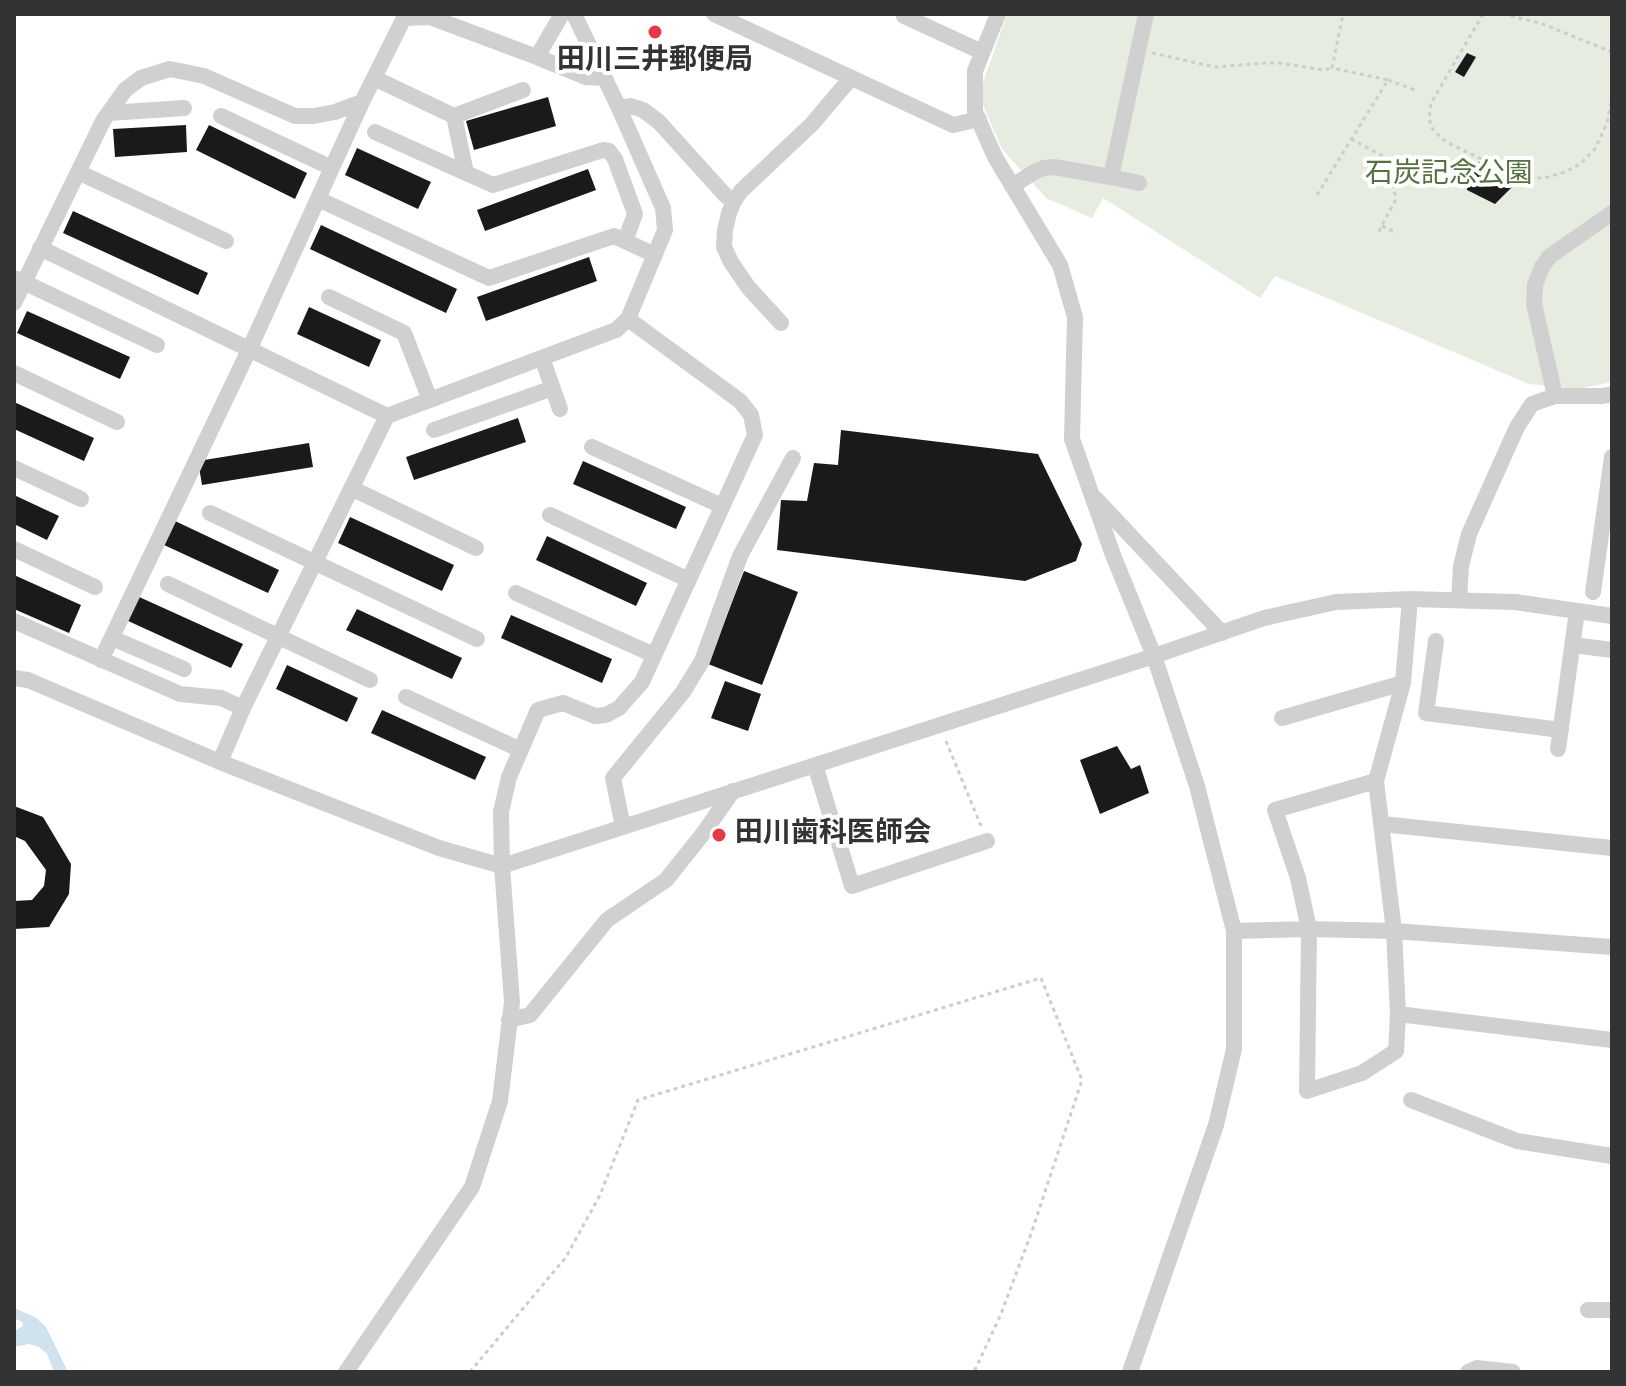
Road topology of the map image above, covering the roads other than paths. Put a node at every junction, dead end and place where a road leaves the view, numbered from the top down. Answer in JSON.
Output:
{"nodes":[{"id":1,"x":562,"y":14,"type":"edge"},
{"id":2,"x":574,"y":14,"type":"edge"},
{"id":3,"x":714,"y":14,"type":"edge"},
{"id":4,"x":998,"y":14,"type":"edge"},
{"id":5,"x":1146,"y":14,"type":"edge"},
{"id":6,"x":904,"y":16,"type":"edge"},
{"id":7,"x":982,"y":52,"type":"junction"},
{"id":8,"x":537,"y":57,"type":"junction"},
{"id":9,"x":374,"y":78,"type":"junction"},
{"id":10,"x":604,"y":78,"type":"junction"},
{"id":11,"x":851,"y":78,"type":"junction"},
{"id":12,"x":523,"y":90,"type":"dead end"},
{"id":13,"x":362,"y":102,"type":"junction"},
{"id":14,"x":184,"y":108,"type":"dead end"},
{"id":15,"x":619,"y":108,"type":"junction"},
{"id":16,"x":109,"y":113,"type":"junction"},
{"id":17,"x":221,"y":116,"type":"dead end"},
{"id":18,"x":454,"y":116,"type":"junction"},
{"id":19,"x":979,"y":119,"type":"junction"},
{"id":20,"x":375,"y":132,"type":"dead end"},
{"id":21,"x":332,"y":168,"type":"junction"},
{"id":22,"x":78,"y":172,"type":"junction"},
{"id":23,"x":466,"y":173,"type":"junction"},
{"id":24,"x":1111,"y":177,"type":"junction"},
{"id":25,"x":1139,"y":183,"type":"dead end"},
{"id":26,"x":1012,"y":186,"type":"junction"},
{"id":27,"x":318,"y":199,"type":"junction"},
{"id":28,"x":734,"y":201,"type":"junction"},
{"id":29,"x":1612,"y":213,"type":"edge"},
{"id":30,"x":226,"y":241,"type":"dead end"},
{"id":31,"x":625,"y":241,"type":"junction"},
{"id":32,"x":40,"y":248,"type":"junction"},
{"id":33,"x":655,"y":255,"type":"junction"},
{"id":34,"x":19,"y":280,"type":"edge"},
{"id":35,"x":329,"y":297,"type":"dead end"},
{"id":36,"x":14,"y":303,"type":"edge"},
{"id":37,"x":628,"y":319,"type":"junction"},
{"id":38,"x":781,"y":323,"type":"dead end"},
{"id":39,"x":157,"y":345,"type":"dead end"},
{"id":40,"x":249,"y":350,"type":"junction"},
{"id":41,"x":542,"y":358,"type":"junction"},
{"id":42,"x":14,"y":373,"type":"edge"},
{"id":43,"x":553,"y":388,"type":"junction"},
{"id":44,"x":1612,"y":394,"type":"edge"},
{"id":45,"x":1555,"y":396,"type":"junction"},
{"id":46,"x":430,"y":400,"type":"junction"},
{"id":47,"x":560,"y":409,"type":"dead end"},
{"id":48,"x":387,"y":416,"type":"junction"},
{"id":49,"x":117,"y":422,"type":"dead end"},
{"id":50,"x":434,"y":430,"type":"dead end"},
{"id":51,"x":592,"y":447,"type":"dead end"},
{"id":52,"x":1612,"y":457,"type":"edge"},
{"id":53,"x":793,"y":458,"type":"dead end"},
{"id":54,"x":14,"y":468,"type":"edge"},
{"id":55,"x":351,"y":488,"type":"junction"},
{"id":56,"x":1092,"y":495,"type":"junction"},
{"id":57,"x":81,"y":499,"type":"dead end"},
{"id":58,"x":722,"y":506,"type":"junction"},
{"id":59,"x":210,"y":513,"type":"dead end"},
{"id":60,"x":550,"y":515,"type":"dead end"},
{"id":61,"x":476,"y":548,"type":"dead end"},
{"id":62,"x":14,"y":549,"type":"edge"},
{"id":63,"x":315,"y":562,"type":"junction"},
{"id":64,"x":689,"y":580,"type":"junction"},
{"id":65,"x":168,"y":584,"type":"dead end"},
{"id":66,"x":95,"y":587,"type":"dead end"},
{"id":67,"x":1593,"y":592,"type":"dead end"},
{"id":68,"x":516,"y":593,"type":"dead end"},
{"id":69,"x":1410,"y":599,"type":"junction"},
{"id":70,"x":1459,"y":600,"type":"junction"},
{"id":71,"x":1577,"y":611,"type":"junction"},
{"id":72,"x":1612,"y":616,"type":"edge"},
{"id":73,"x":14,"y":621,"type":"edge"},
{"id":74,"x":1222,"y":633,"type":"junction"},
{"id":75,"x":278,"y":637,"type":"junction"},
{"id":76,"x":112,"y":638,"type":"junction"},
{"id":77,"x":477,"y":639,"type":"dead end"},
{"id":78,"x":1436,"y":641,"type":"dead end"},
{"id":79,"x":1573,"y":645,"type":"junction"},
{"id":80,"x":1612,"y":650,"type":"edge"},
{"id":81,"x":654,"y":655,"type":"junction"},
{"id":82,"x":1154,"y":656,"type":"junction"},
{"id":83,"x":101,"y":660,"type":"junction"},
{"id":84,"x":184,"y":669,"type":"dead end"},
{"id":85,"x":14,"y":678,"type":"edge"},
{"id":86,"x":370,"y":680,"type":"dead end"},
{"id":87,"x":1403,"y":683,"type":"junction"},
{"id":88,"x":406,"y":697,"type":"dead end"},
{"id":89,"x":243,"y":708,"type":"junction"},
{"id":90,"x":1282,"y":718,"type":"dead end"},
{"id":91,"x":1561,"y":730,"type":"junction"},
{"id":92,"x":1558,"y":749,"type":"dead end"},
{"id":93,"x":521,"y":750,"type":"junction"},
{"id":94,"x":220,"y":762,"type":"junction"},
{"id":95,"x":815,"y":765,"type":"junction"},
{"id":96,"x":1376,"y":781,"type":"junction"},
{"id":97,"x":733,"y":791,"type":"junction"},
{"id":98,"x":1382,"y":824,"type":"junction"},
{"id":99,"x":623,"y":827,"type":"junction"},
{"id":100,"x":987,"y":841,"type":"road end"},
{"id":101,"x":1612,"y":848,"type":"edge"},
{"id":102,"x":502,"y":866,"type":"junction"},
{"id":103,"x":1309,"y":929,"type":"junction"},
{"id":104,"x":1234,"y":931,"type":"junction"},
{"id":105,"x":1394,"y":931,"type":"junction"},
{"id":106,"x":1612,"y":947,"type":"edge"},
{"id":107,"x":1398,"y":1014,"type":"junction"},
{"id":108,"x":509,"y":1020,"type":"junction"},
{"id":109,"x":1612,"y":1040,"type":"edge"},
{"id":110,"x":1411,"y":1100,"type":"dead end"},
{"id":111,"x":1612,"y":1156,"type":"edge"},
{"id":112,"x":1588,"y":1310,"type":"dead end"},
{"id":113,"x":1612,"y":1310,"type":"edge"},
{"id":114,"x":346,"y":1372,"type":"edge"},
{"id":115,"x":1130,"y":1372,"type":"edge"},
{"id":116,"x":1468,"y":1372,"type":"edge"},
{"id":117,"x":1513,"y":1372,"type":"edge"}],
"edges":[{"from":1,"to":8,"type":"street"},
{"from":2,"to":10,"type":"street"},
{"from":3,"to":11,"type":"street"},
{"from":4,"to":7,"type":"street"},
{"from":5,"to":24,"type":"street"},
{"from":6,"to":7,"type":"street"},
{"from":7,"to":19,"type":"street"},
{"from":8,"to":9,"type":"street"},
{"from":8,"to":10,"type":"street"},
{"from":9,"to":13,"type":"street"},
{"from":9,"to":18,"type":"street"},
{"from":10,"to":15,"type":"street"},
{"from":11,"to":19,"type":"street"},
{"from":11,"to":28,"type":"street"},
{"from":12,"to":18,"type":"street"},
{"from":13,"to":16,"type":"street"},
{"from":13,"to":21,"type":"street"},
{"from":14,"to":16,"type":"street"},
{"from":15,"to":28,"type":"street"},
{"from":15,"to":33,"type":"street"},
{"from":16,"to":22,"type":"street"},
{"from":17,"to":21,"type":"street"},
{"from":18,"to":23,"type":"street"},
{"from":19,"to":26,"type":"street"},
{"from":20,"to":23,"type":"street"},
{"from":21,"to":27,"type":"street"},
{"from":22,"to":30,"type":"street"},
{"from":22,"to":32,"type":"street"},
{"from":23,"to":31,"type":"street"},
{"from":24,"to":25,"type":"street"},
{"from":24,"to":26,"type":"street"},
{"from":26,"to":56,"type":"street"},
{"from":27,"to":31,"type":"street"},
{"from":27,"to":40,"type":"street"},
{"from":28,"to":38,"type":"street"},
{"from":29,"to":45,"type":"street"},
{"from":31,"to":33,"type":"street"},
{"from":32,"to":34,"type":"street"},
{"from":32,"to":40,"type":"street"},
{"from":33,"to":37,"type":"street"},
{"from":34,"to":36,"type":"street"},
{"from":34,"to":39,"type":"street"},
{"from":35,"to":46,"type":"street"},
{"from":37,"to":41,"type":"street"},
{"from":37,"to":58,"type":"street"},
{"from":40,"to":48,"type":"street"},
{"from":40,"to":76,"type":"street"},
{"from":41,"to":43,"type":"street"},
{"from":41,"to":46,"type":"street"},
{"from":42,"to":49,"type":"street"},
{"from":43,"to":47,"type":"street"},
{"from":43,"to":50,"type":"street"},
{"from":44,"to":45,"type":"street"},
{"from":45,"to":70,"type":"street"},
{"from":46,"to":48,"type":"street"},
{"from":48,"to":55,"type":"street"},
{"from":51,"to":58,"type":"street"},
{"from":52,"to":67,"type":"street"},
{"from":53,"to":99,"type":"street"},
{"from":54,"to":57,"type":"street"},
{"from":55,"to":61,"type":"street"},
{"from":55,"to":63,"type":"street"},
{"from":56,"to":74,"type":"street"},
{"from":56,"to":82,"type":"street"},
{"from":58,"to":64,"type":"street"},
{"from":59,"to":63,"type":"street"},
{"from":60,"to":64,"type":"street"},
{"from":62,"to":66,"type":"street"},
{"from":63,"to":75,"type":"street"},
{"from":63,"to":77,"type":"street"},
{"from":64,"to":81,"type":"street"},
{"from":65,"to":75,"type":"street"},
{"from":68,"to":81,"type":"street"},
{"from":69,"to":70,"type":"street"},
{"from":69,"to":74,"type":"street"},
{"from":69,"to":87,"type":"street"},
{"from":70,"to":71,"type":"street"},
{"from":71,"to":72,"type":"street"},
{"from":71,"to":79,"type":"street"},
{"from":73,"to":83,"type":"street"},
{"from":74,"to":82,"type":"street"},
{"from":75,"to":86,"type":"street"},
{"from":75,"to":89,"type":"street"},
{"from":76,"to":83,"type":"street"},
{"from":76,"to":84,"type":"street"},
{"from":78,"to":91,"type":"street"},
{"from":79,"to":80,"type":"street"},
{"from":79,"to":91,"type":"street"},
{"from":81,"to":93,"type":"street"},
{"from":82,"to":95,"type":"street"},
{"from":82,"to":104,"type":"street"},
{"from":83,"to":89,"type":"street"},
{"from":85,"to":94,"type":"street"},
{"from":87,"to":90,"type":"street"},
{"from":87,"to":96,"type":"street"},
{"from":88,"to":93,"type":"street"},
{"from":89,"to":94,"type":"street"},
{"from":91,"to":92,"type":"street"},
{"from":93,"to":102,"type":"street"},
{"from":94,"to":102,"type":"street"},
{"from":95,"to":97,"type":"street"},
{"from":95,"to":100,"type":"street"},
{"from":96,"to":98,"type":"street"},
{"from":96,"to":103,"type":"street"},
{"from":97,"to":99,"type":"street"},
{"from":97,"to":108,"type":"street"},
{"from":98,"to":101,"type":"street"},
{"from":98,"to":105,"type":"street"},
{"from":99,"to":102,"type":"street"},
{"from":102,"to":108,"type":"street"},
{"from":103,"to":104,"type":"street"},
{"from":103,"to":105,"type":"street"},
{"from":103,"to":107,"type":"street"},
{"from":104,"to":115,"type":"street"},
{"from":105,"to":106,"type":"street"},
{"from":105,"to":107,"type":"street"},
{"from":107,"to":109,"type":"street"},
{"from":108,"to":114,"type":"street"},
{"from":110,"to":111,"type":"street"},
{"from":112,"to":113,"type":"street"},
{"from":116,"to":117,"type":"street"}]}
